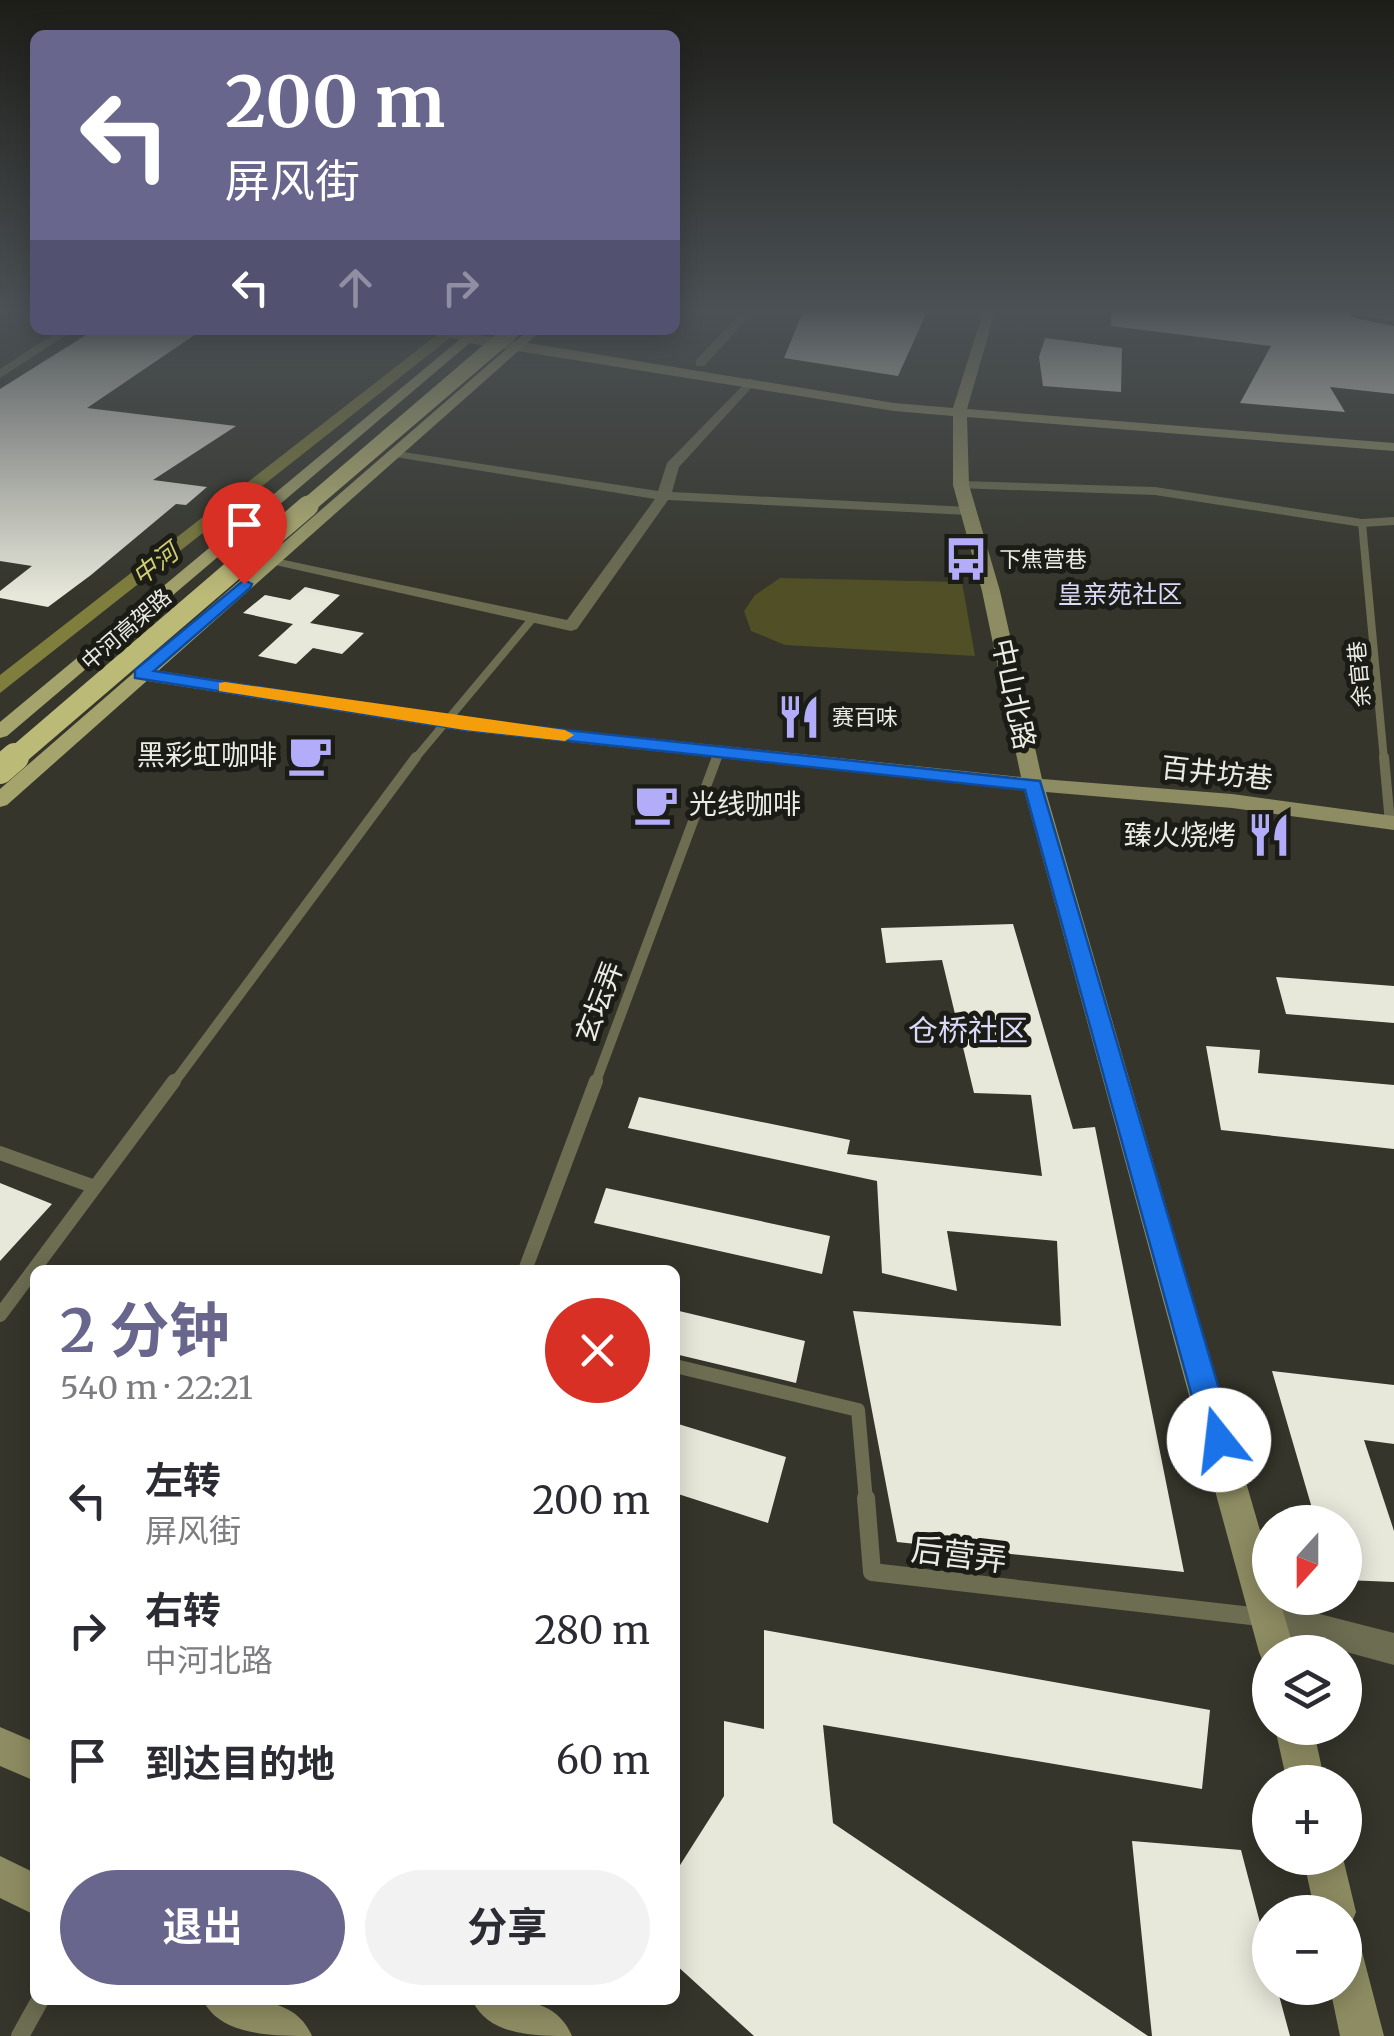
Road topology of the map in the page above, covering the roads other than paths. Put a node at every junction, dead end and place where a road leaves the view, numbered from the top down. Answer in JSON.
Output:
{"nodes":[{"id":1,"x":384,"y":407,"type":"edge"},
{"id":2,"x":403,"y":407,"type":"edge"},
{"id":3,"x":437,"y":407,"type":"edge"},
{"id":4,"x":445,"y":407,"type":"edge"},
{"id":5,"x":727,"y":407,"type":"edge"},
{"id":6,"x":895,"y":407,"type":"edge"},
{"id":7,"x":954,"y":407,"type":"edge"},
{"id":8,"x":960,"y":408,"type":"junction"},
{"id":9,"x":1394,"y":444,"type":"edge"},
{"id":10,"x":395,"y":453,"type":"junction"},
{"id":11,"x":961,"y":485,"type":"junction"},
{"id":12,"x":664,"y":496,"type":"junction"},
{"id":13,"x":968,"y":510,"type":"junction"},
{"id":14,"x":1394,"y":521,"type":"edge"},
{"id":15,"x":1362,"y":522,"type":"junction"},
{"id":16,"x":270,"y":562,"type":"junction"},
{"id":17,"x":533,"y":618,"type":"junction"},
{"id":18,"x":141,"y":674,"type":"junction"},
{"id":19,"x":443,"y":721,"type":"junction"},
{"id":20,"x":0,"y":732,"type":"edge"},
{"id":21,"x":0,"y":746,"type":"edge"},
{"id":22,"x":719,"y":752,"type":"junction"},
{"id":23,"x":0,"y":770,"type":"edge"},
{"id":24,"x":1034,"y":785,"type":"junction"},
{"id":25,"x":0,"y":800,"type":"edge"},
{"id":26,"x":1392,"y":823,"type":"edge"},
{"id":27,"x":0,"y":1153,"type":"edge"},
{"id":28,"x":95,"y":1188,"type":"junction"},
{"id":29,"x":37,"y":1265,"type":"edge"},
{"id":30,"x":527,"y":1265,"type":"edge"},
{"id":31,"x":30,"y":1274,"type":"edge"},
{"id":32,"x":0,"y":1314,"type":"edge"},
{"id":33,"x":680,"y":1367,"type":"edge"},
{"id":34,"x":1269,"y":1617,"type":"junction"},
{"id":35,"x":1273,"y":1635,"type":"edge"},
{"id":36,"x":1394,"y":1649,"type":"edge"},
{"id":37,"x":0,"y":1746,"type":"edge"},
{"id":38,"x":30,"y":1760,"type":"edge"},
{"id":39,"x":0,"y":1876,"type":"edge"},
{"id":40,"x":30,"y":1893,"type":"edge"},
{"id":41,"x":37,"y":2005,"type":"edge"},
{"id":42,"x":233,"y":2005,"type":"edge"},
{"id":43,"x":501,"y":2005,"type":"edge"},
{"id":44,"x":1355,"y":2005,"type":"edge"},
{"id":45,"x":20,"y":2036,"type":"edge"},
{"id":46,"x":290,"y":2036,"type":"edge"},
{"id":47,"x":550,"y":2036,"type":"edge"},
{"id":48,"x":1362,"y":2036,"type":"edge"}],
"edges":[{"from":1,"to":20,"type":"main road"},
{"from":2,"to":21,"type":"highway","name":"中河高架路"},
{"from":3,"to":23,"type":"highway","name":"中河高架路","bridge":true},
{"from":4,"to":10,"type":"main road"},
{"from":5,"to":12,"type":"street"},
{"from":6,"to":8,"type":"main road"},
{"from":7,"to":8,"type":"main road"},
{"from":8,"to":9,"type":"main road"},
{"from":8,"to":11,"type":"main road","name":"中山北路"},
{"from":10,"to":12,"type":"street"},
{"from":10,"to":16,"type":"main road"},
{"from":11,"to":13,"type":"main road","name":"中山北路"},
{"from":11,"to":15,"type":"street"},
{"from":12,"to":13,"type":"street"},
{"from":12,"to":17,"type":"street"},
{"from":13,"to":24,"type":"main road","name":"中山北路"},
{"from":14,"to":15,"type":"street"},
{"from":15,"to":26,"type":"lane","name":"余官巷"},
{"from":16,"to":17,"type":"street"},
{"from":16,"to":18,"type":"main road"},
{"from":17,"to":19,"type":"lane"},
{"from":18,"to":19,"type":"main road","name":"百井坊巷"},
{"from":18,"to":25,"type":"main road"},
{"from":19,"to":22,"type":"main road","name":"百井坊巷"},
{"from":19,"to":28,"type":"lane"},
{"from":22,"to":24,"type":"main road","name":"百井坊巷"},
{"from":22,"to":30,"type":"lane","name":"玄坛弄"},
{"from":24,"to":26,"type":"main road","name":"百井坊巷"},
{"from":24,"to":34,"type":"main road","name":"中山北路"},
{"from":27,"to":28,"type":"lane"},
{"from":28,"to":29,"type":"lane"},
{"from":31,"to":32,"type":"lane"},
{"from":33,"to":34,"type":"lane","name":"后营弄"},
{"from":34,"to":35,"type":"main road","name":"中山北路"},
{"from":34,"to":36,"type":"street"},
{"from":37,"to":38,"type":"main road"},
{"from":39,"to":40,"type":"main road"},
{"from":41,"to":45,"type":"lane"},
{"from":42,"to":46,"type":"main road"},
{"from":43,"to":47,"type":"main road"},
{"from":44,"to":48,"type":"main road"}]}
